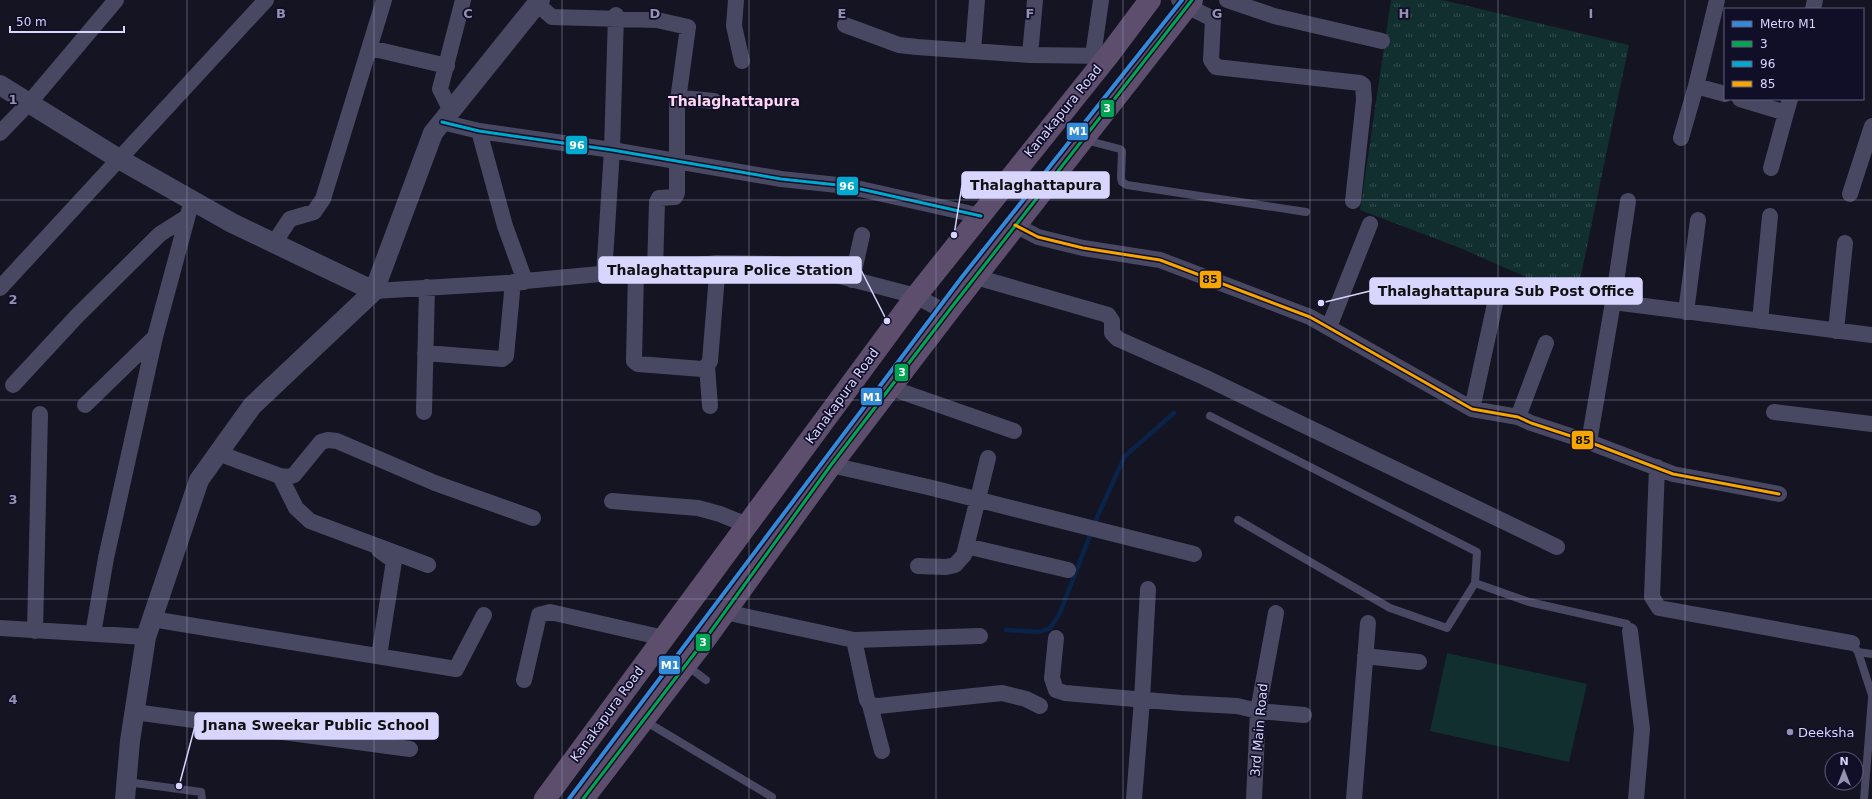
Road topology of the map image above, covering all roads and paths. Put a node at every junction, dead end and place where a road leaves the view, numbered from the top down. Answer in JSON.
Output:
{"nodes":[{"id":1,"x":116,"y":0,"type":"edge"},
{"id":2,"x":266,"y":0,"type":"edge"},
{"id":3,"x":384,"y":0,"type":"edge"},
{"id":4,"x":463,"y":0,"type":"edge"},
{"id":5,"x":736,"y":0,"type":"edge"},
{"id":6,"x":977,"y":0,"type":"edge"},
{"id":7,"x":1035,"y":0,"type":"edge"},
{"id":8,"x":1102,"y":0,"type":"edge"},
{"id":9,"x":1150,"y":0,"type":"edge"},
{"id":10,"x":1228,"y":0,"type":"edge"},
{"id":11,"x":1717,"y":0,"type":"edge"},
{"id":12,"x":538,"y":2,"type":"edge"},
{"id":13,"x":1186,"y":2,"type":"edge"},
{"id":14,"x":616,"y":17,"type":"junction"},
{"id":15,"x":845,"y":25,"type":"dead end"},
{"id":16,"x":1382,"y":41,"type":"dead end"},
{"id":17,"x":370,"y":48,"type":"junction"},
{"id":18,"x":973,"y":51,"type":"junction"},
{"id":19,"x":1030,"y":55,"type":"junction"},
{"id":20,"x":1100,"y":56,"type":"junction"},
{"id":21,"x":742,"y":61,"type":"dead end"},
{"id":22,"x":447,"y":66,"type":"junction"},
{"id":23,"x":0,"y":85,"type":"edge"},
{"id":24,"x":1696,"y":86,"type":"junction"},
{"id":25,"x":1724,"y":94,"type":"edge"},
{"id":26,"x":678,"y":100,"type":"junction"},
{"id":27,"x":1747,"y":100,"type":"edge"},
{"id":28,"x":714,"y":101,"type":"dead end"},
{"id":29,"x":30,"y":102,"type":"junction"},
{"id":30,"x":1788,"y":106,"type":"edge"},
{"id":31,"x":447,"y":116,"type":"junction"},
{"id":32,"x":1872,"y":126,"type":"edge"},
{"id":33,"x":479,"y":131,"type":"junction"},
{"id":34,"x":0,"y":133,"type":"edge"},
{"id":35,"x":1681,"y":138,"type":"dead end"},
{"id":36,"x":1082,"y":140,"type":"junction"},
{"id":37,"x":612,"y":150,"type":"junction"},
{"id":38,"x":119,"y":159,"type":"junction"},
{"id":39,"x":676,"y":161,"type":"junction"},
{"id":40,"x":1771,"y":168,"type":"dead end"},
{"id":41,"x":1850,"y":194,"type":"dead end"},
{"id":42,"x":1353,"y":201,"type":"dead end"},
{"id":43,"x":1628,"y":201,"type":"dead end"},
{"id":44,"x":190,"y":209,"type":"junction"},
{"id":45,"x":1306,"y":212,"type":"dead end"},
{"id":46,"x":981,"y":216,"type":"junction"},
{"id":47,"x":1770,"y":216,"type":"dead end"},
{"id":48,"x":1698,"y":220,"type":"dead end"},
{"id":49,"x":1370,"y":224,"type":"dead end"},
{"id":50,"x":1015,"y":225,"type":"junction"},
{"id":51,"x":862,"y":234,"type":"dead end"},
{"id":52,"x":274,"y":243,"type":"junction"},
{"id":53,"x":1845,"y":243,"type":"dead end"},
{"id":54,"x":718,"y":263,"type":"junction"},
{"id":55,"x":654,"y":270,"type":"junction"},
{"id":56,"x":636,"y":272,"type":"junction"},
{"id":57,"x":604,"y":275,"type":"junction"},
{"id":58,"x":976,"y":277,"type":"junction"},
{"id":59,"x":852,"y":280,"type":"junction"},
{"id":60,"x":519,"y":282,"type":"junction"},
{"id":61,"x":426,"y":287,"type":"junction"},
{"id":62,"x":0,"y":288,"type":"edge"},
{"id":63,"x":374,"y":290,"type":"junction"},
{"id":64,"x":1498,"y":290,"type":"dead end"},
{"id":65,"x":916,"y":296,"type":"junction"},
{"id":66,"x":1613,"y":302,"type":"junction"},
{"id":67,"x":1686,"y":312,"type":"junction"},
{"id":68,"x":947,"y":313,"type":"junction"},
{"id":69,"x":1760,"y":321,"type":"junction"},
{"id":70,"x":1329,"y":327,"type":"junction"},
{"id":71,"x":1836,"y":331,"type":"junction"},
{"id":72,"x":1872,"y":335,"type":"edge"},
{"id":73,"x":155,"y":337,"type":"junction"},
{"id":74,"x":1546,"y":343,"type":"dead end"},
{"id":75,"x":425,"y":353,"type":"junction"},
{"id":76,"x":708,"y":366,"type":"junction"},
{"id":77,"x":13,"y":385,"type":"dead end"},
{"id":78,"x":891,"y":388,"type":"junction"},
{"id":79,"x":85,"y":405,"type":"dead end"},
{"id":80,"x":710,"y":406,"type":"dead end"},
{"id":81,"x":1472,"y":409,"type":"junction"},
{"id":82,"x":424,"y":412,"type":"dead end"},
{"id":83,"x":1774,"y":412,"type":"dead end"},
{"id":84,"x":40,"y":414,"type":"dead end"},
{"id":85,"x":1210,"y":416,"type":"dead end"},
{"id":86,"x":1518,"y":417,"type":"junction"},
{"id":87,"x":1872,"y":424,"type":"edge"},
{"id":88,"x":1014,"y":431,"type":"dead end"},
{"id":89,"x":1589,"y":442,"type":"junction"},
{"id":90,"x":218,"y":453,"type":"junction"},
{"id":91,"x":988,"y":458,"type":"dead end"},
{"id":92,"x":831,"y":465,"type":"junction"},
{"id":93,"x":1656,"y":467,"type":"junction"},
{"id":94,"x":280,"y":476,"type":"junction"},
{"id":95,"x":1779,"y":494,"type":"dead end"},
{"id":96,"x":977,"y":499,"type":"junction"},
{"id":97,"x":612,"y":501,"type":"dead end"},
{"id":98,"x":534,"y":518,"type":"dead end"},
{"id":99,"x":1238,"y":520,"type":"dead end"},
{"id":100,"x":747,"y":525,"type":"junction"},
{"id":101,"x":372,"y":544,"type":"junction"},
{"id":102,"x":966,"y":546,"type":"junction"},
{"id":103,"x":1556,"y":547,"type":"dead end"},
{"id":104,"x":1194,"y":554,"type":"dead end"},
{"id":105,"x":428,"y":565,"type":"dead end"},
{"id":106,"x":918,"y":566,"type":"dead end"},
{"id":107,"x":1068,"y":570,"type":"dead end"},
{"id":108,"x":1475,"y":584,"type":"junction"},
{"id":109,"x":1148,"y":589,"type":"dead end"},
{"id":110,"x":725,"y":612,"type":"junction"},
{"id":111,"x":1276,"y":614,"type":"dead end"},
{"id":112,"x":484,"y":616,"type":"dead end"},
{"id":113,"x":152,"y":618,"type":"junction"},
{"id":114,"x":1368,"y":623,"type":"dead end"},
{"id":115,"x":0,"y":628,"type":"edge"},
{"id":116,"x":35,"y":631,"type":"junction"},
{"id":117,"x":1630,"y":631,"type":"joint"},
{"id":118,"x":93,"y":634,"type":"junction"},
{"id":119,"x":980,"y":636,"type":"dead end"},
{"id":120,"x":146,"y":637,"type":"junction"},
{"id":121,"x":664,"y":638,"type":"junction"},
{"id":122,"x":1056,"y":638,"type":"dead end"},
{"id":123,"x":854,"y":640,"type":"junction"},
{"id":124,"x":1855,"y":647,"type":"junction"},
{"id":125,"x":1872,"y":654,"type":"edge"},
{"id":126,"x":379,"y":656,"type":"junction"},
{"id":127,"x":1365,"y":656,"type":"junction"},
{"id":128,"x":1419,"y":662,"type":"dead end"},
{"id":129,"x":686,"y":664,"type":"junction"},
{"id":130,"x":524,"y":680,"type":"dead end"},
{"id":131,"x":706,"y":680,"type":"dead end"},
{"id":132,"x":1872,"y":696,"type":"edge"},
{"id":133,"x":1142,"y":700,"type":"junction"},
{"id":134,"x":870,"y":705,"type":"junction"},
{"id":135,"x":1040,"y":706,"type":"dead end"},
{"id":136,"x":1258,"y":711,"type":"junction"},
{"id":137,"x":134,"y":712,"type":"junction"},
{"id":138,"x":1304,"y":715,"type":"dead end"},
{"id":139,"x":642,"y":720,"type":"junction"},
{"id":140,"x":410,"y":749,"type":"dead end"},
{"id":141,"x":882,"y":751,"type":"dead end"},
{"id":142,"x":126,"y":790,"type":"edge"},
{"id":143,"x":772,"y":797,"type":"dead end"},
{"id":144,"x":202,"y":799,"type":"edge"},
{"id":145,"x":545,"y":799,"type":"edge"},
{"id":146,"x":583,"y":799,"type":"edge"},
{"id":147,"x":1134,"y":799,"type":"edge"},
{"id":148,"x":1254,"y":799,"type":"edge"},
{"id":149,"x":1354,"y":799,"type":"edge"},
{"id":150,"x":1636,"y":799,"type":"edge"},
{"id":151,"x":1864,"y":799,"type":"edge"}],
"edges":[{"from":1,"to":29,"type":"street"},
{"from":2,"to":38,"type":"street"},
{"from":3,"to":17,"type":"street"},
{"from":4,"to":22,"type":"street"},
{"from":5,"to":21,"type":"street"},
{"from":6,"to":18,"type":"street"},
{"from":7,"to":19,"type":"street"},
{"from":8,"to":20,"type":"street"},
{"from":9,"to":20,"type":"highway","name":"Kanakapura Road"},
{"from":10,"to":16,"type":"street"},
{"from":11,"to":24,"type":"street"},
{"from":12,"to":14,"type":"street"},
{"from":12,"to":31,"type":"street"},
{"from":13,"to":36,"type":"highway"},
{"from":13,"to":42,"type":"street"},
{"from":14,"to":26,"type":"street"},
{"from":14,"to":37,"type":"street"},
{"from":15,"to":18,"type":"street"},
{"from":17,"to":22,"type":"street"},
{"from":17,"to":52,"type":"street"},
{"from":18,"to":19,"type":"street"},
{"from":19,"to":20,"type":"street"},
{"from":20,"to":46,"type":"highway","name":"Kanakapura Road"},
{"from":22,"to":31,"type":"street"},
{"from":23,"to":29,"type":"street"},
{"from":24,"to":25,"type":"street"},
{"from":24,"to":35,"type":"street"},
{"from":26,"to":28,"type":"street"},
{"from":26,"to":39,"type":"street"},
{"from":27,"to":30,"type":"street"},
{"from":29,"to":34,"type":"street"},
{"from":29,"to":38,"type":"street"},
{"from":30,"to":40,"type":"street"},
{"from":31,"to":33,"type":"street"},
{"from":31,"to":63,"type":"street"},
{"from":32,"to":41,"type":"street"},
{"from":33,"to":37,"type":"street"},
{"from":33,"to":60,"type":"street"},
{"from":36,"to":45,"type":"lane"},
{"from":36,"to":50,"type":"highway"},
{"from":37,"to":39,"type":"street"},
{"from":37,"to":57,"type":"street"},
{"from":38,"to":44,"type":"street"},
{"from":38,"to":62,"type":"street"},
{"from":39,"to":46,"type":"street"},
{"from":39,"to":55,"type":"street"},
{"from":43,"to":66,"type":"street"},
{"from":44,"to":52,"type":"street"},
{"from":44,"to":73,"type":"street"},
{"from":44,"to":77,"type":"street"},
{"from":46,"to":65,"type":"highway","name":"Kanakapura Road"},
{"from":47,"to":69,"type":"street"},
{"from":48,"to":67,"type":"street"},
{"from":49,"to":70,"type":"street"},
{"from":50,"to":58,"type":"highway"},
{"from":50,"to":70,"type":"street"},
{"from":51,"to":59,"type":"street"},
{"from":52,"to":63,"type":"street"},
{"from":53,"to":71,"type":"street"},
{"from":54,"to":55,"type":"street"},
{"from":54,"to":59,"type":"street"},
{"from":54,"to":76,"type":"street"},
{"from":55,"to":56,"type":"street"},
{"from":56,"to":57,"type":"street"},
{"from":56,"to":76,"type":"street"},
{"from":57,"to":60,"type":"street"},
{"from":58,"to":68,"type":"highway"},
{"from":58,"to":103,"type":"street"},
{"from":59,"to":65,"type":"street"},
{"from":60,"to":61,"type":"street"},
{"from":60,"to":75,"type":"street"},
{"from":61,"to":63,"type":"street"},
{"from":61,"to":75,"type":"street"},
{"from":63,"to":90,"type":"street"},
{"from":64,"to":81,"type":"street"},
{"from":65,"to":68,"type":"street"},
{"from":65,"to":100,"type":"highway","name":"Kanakapura Road"},
{"from":66,"to":67,"type":"street"},
{"from":66,"to":89,"type":"street"},
{"from":67,"to":69,"type":"street"},
{"from":68,"to":78,"type":"highway"},
{"from":69,"to":71,"type":"street"},
{"from":70,"to":81,"type":"street"},
{"from":71,"to":72,"type":"street"},
{"from":73,"to":79,"type":"street"},
{"from":73,"to":118,"type":"street"},
{"from":74,"to":86,"type":"street"},
{"from":75,"to":82,"type":"street"},
{"from":76,"to":80,"type":"street"},
{"from":78,"to":88,"type":"street"},
{"from":78,"to":92,"type":"highway"},
{"from":81,"to":86,"type":"street"},
{"from":83,"to":87,"type":"street"},
{"from":84,"to":116,"type":"street"},
{"from":85,"to":108,"type":"lane"},
{"from":86,"to":89,"type":"street"},
{"from":89,"to":93,"type":"street"},
{"from":90,"to":94,"type":"street"},
{"from":90,"to":113,"type":"street"},
{"from":91,"to":96,"type":"street"},
{"from":92,"to":96,"type":"street"},
{"from":92,"to":110,"type":"highway"},
{"from":93,"to":95,"type":"street"},
{"from":93,"to":124,"type":"street"},
{"from":94,"to":98,"type":"street"},
{"from":94,"to":101,"type":"street"},
{"from":96,"to":102,"type":"street"},
{"from":96,"to":104,"type":"street"},
{"from":97,"to":100,"type":"street"},
{"from":99,"to":108,"type":"lane"},
{"from":100,"to":121,"type":"highway","name":"Kanakapura Road"},
{"from":101,"to":105,"type":"street"},
{"from":101,"to":126,"type":"street"},
{"from":102,"to":106,"type":"street"},
{"from":102,"to":107,"type":"street"},
{"from":108,"to":117,"type":"lane"},
{"from":109,"to":133,"type":"street"},
{"from":110,"to":123,"type":"street"},
{"from":110,"to":129,"type":"highway"},
{"from":111,"to":136,"type":"street","name":"3rd Main Road"},
{"from":112,"to":126,"type":"street"},
{"from":113,"to":120,"type":"street"},
{"from":113,"to":126,"type":"street"},
{"from":114,"to":127,"type":"street"},
{"from":115,"to":116,"type":"street"},
{"from":116,"to":118,"type":"street"},
{"from":117,"to":150,"type":"street"},
{"from":118,"to":120,"type":"street"},
{"from":119,"to":123,"type":"street"},
{"from":120,"to":137,"type":"street"},
{"from":121,"to":130,"type":"street"},
{"from":121,"to":145,"type":"highway","name":"Kanakapura Road"},
{"from":122,"to":133,"type":"street"},
{"from":123,"to":134,"type":"street"},
{"from":124,"to":125,"type":"lane"},
{"from":124,"to":132,"type":"lane"},
{"from":127,"to":128,"type":"street"},
{"from":127,"to":149,"type":"street"},
{"from":129,"to":131,"type":"lane"},
{"from":129,"to":139,"type":"highway"},
{"from":132,"to":151,"type":"lane"},
{"from":133,"to":136,"type":"street"},
{"from":133,"to":147,"type":"street"},
{"from":134,"to":135,"type":"street"},
{"from":134,"to":141,"type":"street"},
{"from":136,"to":138,"type":"street"},
{"from":136,"to":148,"type":"street","name":"3rd Main Road"},
{"from":137,"to":140,"type":"street"},
{"from":137,"to":142,"type":"street"},
{"from":139,"to":143,"type":"lane"},
{"from":139,"to":146,"type":"highway"},
{"from":142,"to":144,"type":"lane"}]}
